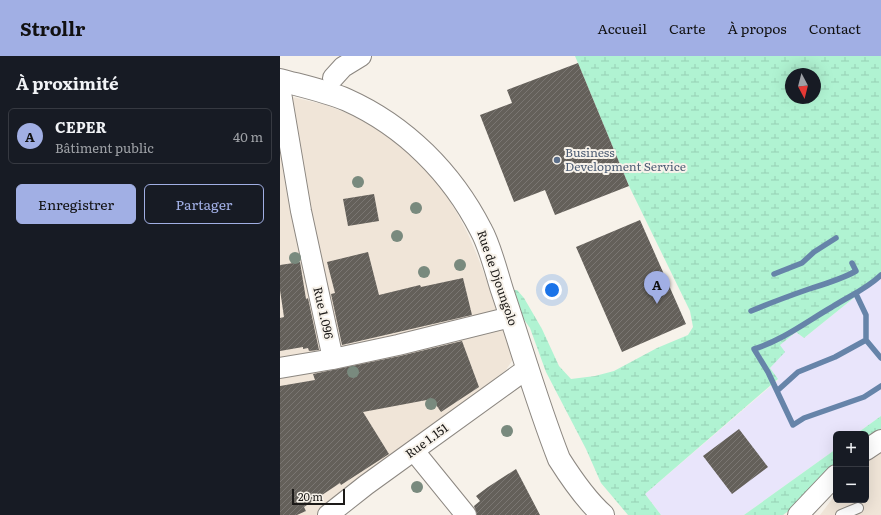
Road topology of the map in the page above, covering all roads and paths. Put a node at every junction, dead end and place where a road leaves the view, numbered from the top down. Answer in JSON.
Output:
{"nodes":[{"id":1,"x":361,"y":56,"type":"edge"},
{"id":2,"x":334,"y":78,"type":"dead end"},
{"id":3,"x":280,"y":80,"type":"edge"},
{"id":4,"x":280,"y":87,"type":"edge"},
{"id":5,"x":511,"y":317,"type":"junction"},
{"id":6,"x":334,"y":359,"type":"junction"},
{"id":7,"x":280,"y":368,"type":"edge"},
{"id":8,"x":528,"y":368,"type":"junction"},
{"id":9,"x":881,"y":440,"type":"edge"},
{"id":10,"x":869,"y":448,"type":"edge"},
{"id":11,"x":414,"y":451,"type":"junction"},
{"id":12,"x":833,"y":478,"type":"edge"},
{"id":13,"x":858,"y":508,"type":"dead end"},
{"id":14,"x":328,"y":515,"type":"edge"},
{"id":15,"x":466,"y":515,"type":"edge"},
{"id":16,"x":603,"y":515,"type":"edge"},
{"id":17,"x":798,"y":515,"type":"edge"},
{"id":18,"x":841,"y":515,"type":"edge"}],
"edges":[{"from":1,"to":2,"type":"street"},
{"from":3,"to":5,"type":"street","name":"Rue de Djoungolo"},
{"from":4,"to":6,"type":"street","name":"Rue 1.096"},
{"from":5,"to":6,"type":"street"},
{"from":5,"to":8,"type":"street","name":"Rue de Djoungolo"},
{"from":6,"to":7,"type":"street"},
{"from":8,"to":11,"type":"street","name":"Rue 1.151"},
{"from":8,"to":16,"type":"street","name":"Rue de Djoungolo"},
{"from":9,"to":10,"type":"street"},
{"from":11,"to":14,"type":"street","name":"Rue 1.151"},
{"from":11,"to":15,"type":"street"},
{"from":12,"to":17,"type":"street"},
{"from":13,"to":18,"type":"lane"}]}
